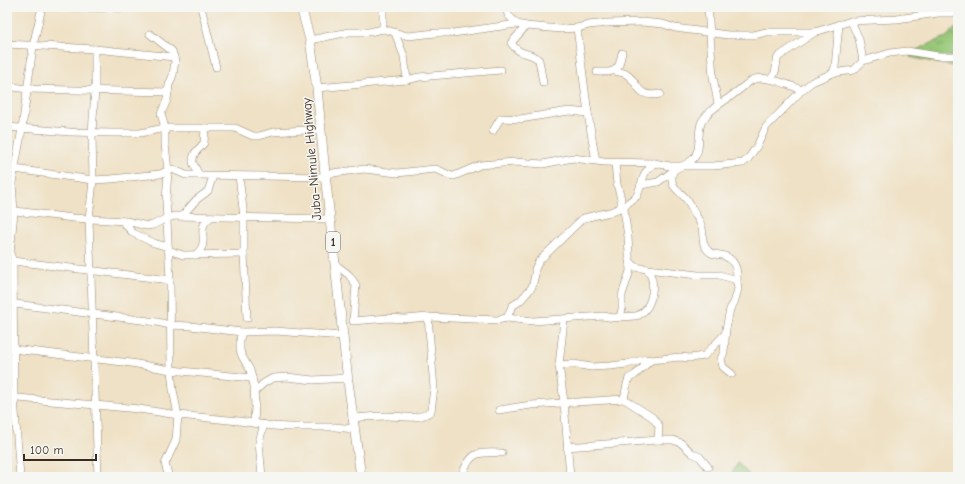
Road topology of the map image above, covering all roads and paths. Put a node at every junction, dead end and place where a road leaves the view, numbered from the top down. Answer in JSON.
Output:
{"nodes":[{"id":1,"x":42,"y":7,"type":"edge"},
{"id":2,"x":46,"y":7,"type":"edge"},
{"id":3,"x":201,"y":7,"type":"edge"},
{"id":4,"x":301,"y":7,"type":"edge"},
{"id":5,"x":383,"y":7,"type":"edge"},
{"id":6,"x":506,"y":7,"type":"edge"},
{"id":7,"x":708,"y":7,"type":"edge"},
{"id":8,"x":138,"y":8,"type":"edge"},
{"id":9,"x":958,"y":13,"type":"edge"},
{"id":10,"x":851,"y":21,"type":"junction"},
{"id":11,"x":516,"y":24,"type":"junction"},
{"id":12,"x":839,"y":24,"type":"junction"},
{"id":13,"x":526,"y":26,"type":"junction"},
{"id":14,"x":578,"y":28,"type":"junction"},
{"id":15,"x":384,"y":29,"type":"junction"},
{"id":16,"x":710,"y":32,"type":"junction"},
{"id":17,"x":815,"y":32,"type":"junction"},
{"id":18,"x":395,"y":33,"type":"junction"},
{"id":19,"x":150,"y":34,"type":"dead end"},
{"id":20,"x":310,"y":40,"type":"junction"},
{"id":21,"x":7,"y":44,"type":"edge"},
{"id":22,"x":33,"y":46,"type":"junction"},
{"id":23,"x":95,"y":48,"type":"junction"},
{"id":24,"x":622,"y":53,"type":"dead end"},
{"id":25,"x":958,"y":56,"type":"edge"},
{"id":26,"x":174,"y":57,"type":"junction"},
{"id":27,"x":863,"y":61,"type":"junction"},
{"id":28,"x":216,"y":67,"type":"dead end"},
{"id":29,"x":501,"y":70,"type":"dead end"},
{"id":30,"x":614,"y":71,"type":"junction"},
{"id":31,"x":597,"y":72,"type":"dead end"},
{"id":32,"x":833,"y":73,"type":"junction"},
{"id":33,"x":770,"y":79,"type":"junction"},
{"id":34,"x":407,"y":80,"type":"junction"},
{"id":35,"x":543,"y":83,"type":"dead end"},
{"id":36,"x":7,"y":86,"type":"edge"},
{"id":37,"x":318,"y":88,"type":"junction"},
{"id":38,"x":27,"y":89,"type":"junction"},
{"id":39,"x":95,"y":90,"type":"junction"},
{"id":40,"x":802,"y":90,"type":"junction"},
{"id":41,"x":168,"y":92,"type":"junction"},
{"id":42,"x":660,"y":94,"type":"dead end"},
{"id":43,"x":718,"y":104,"type":"junction"},
{"id":44,"x":588,"y":113,"type":"junction"},
{"id":45,"x":7,"y":127,"type":"edge"},
{"id":46,"x":165,"y":128,"type":"junction"},
{"id":47,"x":205,"y":128,"type":"junction"},
{"id":48,"x":22,"y":129,"type":"junction"},
{"id":49,"x":321,"y":129,"type":"junction"},
{"id":50,"x":493,"y":131,"type":"dead end"},
{"id":51,"x":92,"y":133,"type":"junction"},
{"id":52,"x":596,"y":160,"type":"junction"},
{"id":53,"x":615,"y":162,"type":"junction"},
{"id":54,"x":630,"y":163,"type":"junction"},
{"id":55,"x":654,"y":163,"type":"junction"},
{"id":56,"x":682,"y":166,"type":"junction"},
{"id":57,"x":7,"y":168,"type":"edge"},
{"id":58,"x":673,"y":170,"type":"junction"},
{"id":59,"x":168,"y":171,"type":"junction"},
{"id":60,"x":645,"y":173,"type":"junction"},
{"id":61,"x":199,"y":175,"type":"junction"},
{"id":62,"x":325,"y":175,"type":"junction"},
{"id":63,"x":213,"y":176,"type":"junction"},
{"id":64,"x":239,"y":176,"type":"junction"},
{"id":65,"x":93,"y":180,"type":"junction"},
{"id":66,"x":641,"y":185,"type":"junction"},
{"id":67,"x":623,"y":207,"type":"junction"},
{"id":68,"x":10,"y":211,"type":"edge"},
{"id":69,"x":182,"y":216,"type":"junction"},
{"id":70,"x":211,"y":217,"type":"junction"},
{"id":71,"x":244,"y":217,"type":"junction"},
{"id":72,"x":167,"y":218,"type":"junction"},
{"id":73,"x":89,"y":219,"type":"junction"},
{"id":74,"x":330,"y":219,"type":"junction"},
{"id":75,"x":122,"y":221,"type":"junction"},
{"id":76,"x":168,"y":249,"type":"junction"},
{"id":77,"x":244,"y":254,"type":"junction"},
{"id":78,"x":195,"y":255,"type":"junction"},
{"id":79,"x":10,"y":256,"type":"edge"},
{"id":80,"x":629,"y":260,"type":"junction"},
{"id":81,"x":335,"y":264,"type":"junction"},
{"id":82,"x":647,"y":269,"type":"junction"},
{"id":83,"x":91,"y":270,"type":"junction"},
{"id":84,"x":170,"y":280,"type":"junction"},
{"id":85,"x":737,"y":282,"type":"junction"},
{"id":86,"x":10,"y":303,"type":"edge"},
{"id":87,"x":92,"y":314,"type":"junction"},
{"id":88,"x":428,"y":317,"type":"junction"},
{"id":89,"x":620,"y":317,"type":"junction"},
{"id":90,"x":247,"y":318,"type":"dead end"},
{"id":91,"x":507,"y":318,"type":"junction"},
{"id":92,"x":564,"y":320,"type":"junction"},
{"id":93,"x":170,"y":326,"type":"junction"},
{"id":94,"x":242,"y":332,"type":"junction"},
{"id":95,"x":725,"y":334,"type":"junction"},
{"id":96,"x":343,"y":336,"type":"junction"},
{"id":97,"x":13,"y":349,"type":"junction"},
{"id":98,"x":94,"y":358,"type":"junction"},
{"id":99,"x":651,"y":360,"type":"junction"},
{"id":100,"x":559,"y":365,"type":"junction"},
{"id":101,"x":171,"y":370,"type":"junction"},
{"id":102,"x":732,"y":374,"type":"dead end"},
{"id":103,"x":252,"y":378,"type":"junction"},
{"id":104,"x":348,"y":378,"type":"junction"},
{"id":105,"x":255,"y":391,"type":"junction"},
{"id":106,"x":11,"y":398,"type":"edge"},
{"id":107,"x":624,"y":399,"type":"junction"},
{"id":108,"x":564,"y":402,"type":"junction"},
{"id":109,"x":96,"y":406,"type":"junction"},
{"id":110,"x":499,"y":410,"type":"dead end"},
{"id":111,"x":178,"y":415,"type":"junction"},
{"id":112,"x":352,"y":418,"type":"junction"},
{"id":113,"x":254,"y":422,"type":"junction"},
{"id":114,"x":264,"y":424,"type":"junction"},
{"id":115,"x":354,"y":429,"type":"junction"},
{"id":116,"x":658,"y":440,"type":"junction"},
{"id":117,"x":567,"y":447,"type":"junction"},
{"id":118,"x":502,"y":453,"type":"dead end"},
{"id":119,"x":708,"y":467,"type":"dead end"},
{"id":120,"x":463,"y":472,"type":"dead end"},
{"id":121,"x":20,"y":477,"type":"edge"},
{"id":122,"x":98,"y":477,"type":"edge"},
{"id":123,"x":169,"y":477,"type":"edge"},
{"id":124,"x":262,"y":477,"type":"edge"},
{"id":125,"x":361,"y":477,"type":"edge"},
{"id":126,"x":570,"y":477,"type":"edge"}],
"edges":[{"from":1,"to":22,"type":"street"},
{"from":2,"to":8,"type":"street"},
{"from":3,"to":28,"type":"street"},
{"from":4,"to":20,"type":"main road","name":"Juba–Nimule Highway","number":"1"},
{"from":5,"to":15,"type":"street"},
{"from":6,"to":11,"type":"street"},
{"from":7,"to":16,"type":"street"},
{"from":9,"to":10,"type":"street"},
{"from":10,"to":12,"type":"street"},
{"from":10,"to":27,"type":"street"},
{"from":11,"to":13,"type":"street"},
{"from":11,"to":18,"type":"street"},
{"from":12,"to":17,"type":"street"},
{"from":12,"to":32,"type":"street"},
{"from":13,"to":14,"type":"street"},
{"from":13,"to":35,"type":"street"},
{"from":14,"to":16,"type":"street"},
{"from":14,"to":44,"type":"street"},
{"from":15,"to":18,"type":"street"},
{"from":15,"to":20,"type":"street"},
{"from":16,"to":17,"type":"street"},
{"from":16,"to":43,"type":"street"},
{"from":17,"to":33,"type":"street"},
{"from":18,"to":34,"type":"street"},
{"from":19,"to":26,"type":"street"},
{"from":20,"to":37,"type":"main road","name":"Juba–Nimule Highway","number":"1"},
{"from":21,"to":22,"type":"street"},
{"from":22,"to":23,"type":"street"},
{"from":22,"to":38,"type":"street"},
{"from":23,"to":26,"type":"street"},
{"from":23,"to":39,"type":"street"},
{"from":24,"to":30,"type":"street"},
{"from":25,"to":27,"type":"street"},
{"from":26,"to":41,"type":"street"},
{"from":27,"to":32,"type":"street"},
{"from":29,"to":34,"type":"street"},
{"from":30,"to":31,"type":"street"},
{"from":30,"to":42,"type":"street"},
{"from":32,"to":40,"type":"street"},
{"from":33,"to":40,"type":"street"},
{"from":33,"to":43,"type":"street"},
{"from":34,"to":37,"type":"street"},
{"from":36,"to":38,"type":"street"},
{"from":37,"to":49,"type":"main road","name":"Juba–Nimule Highway","number":"1"},
{"from":38,"to":39,"type":"street"},
{"from":38,"to":48,"type":"street"},
{"from":39,"to":41,"type":"street"},
{"from":39,"to":51,"type":"street"},
{"from":40,"to":56,"type":"street"},
{"from":41,"to":46,"type":"street"},
{"from":43,"to":56,"type":"street"},
{"from":44,"to":50,"type":"street"},
{"from":44,"to":52,"type":"street"},
{"from":45,"to":48,"type":"street"},
{"from":46,"to":47,"type":"street"},
{"from":46,"to":51,"type":"street"},
{"from":46,"to":59,"type":"street"},
{"from":47,"to":49,"type":"street"},
{"from":47,"to":61,"type":"street"},
{"from":48,"to":51,"type":"street"},
{"from":48,"to":68,"type":"street"},
{"from":49,"to":62,"type":"main road","name":"Juba–Nimule Highway","number":"1"},
{"from":51,"to":65,"type":"street"},
{"from":52,"to":53,"type":"street"},
{"from":52,"to":62,"type":"street"},
{"from":53,"to":54,"type":"street"},
{"from":53,"to":67,"type":"street"},
{"from":54,"to":55,"type":"street"},
{"from":54,"to":60,"type":"street"},
{"from":55,"to":56,"type":"street"},
{"from":55,"to":60,"type":"street"},
{"from":56,"to":58,"type":"street"},
{"from":57,"to":65,"type":"street"},
{"from":58,"to":66,"type":"street"},
{"from":58,"to":85,"type":"street"},
{"from":59,"to":61,"type":"street"},
{"from":59,"to":65,"type":"street"},
{"from":59,"to":72,"type":"street"},
{"from":60,"to":66,"type":"street"},
{"from":61,"to":63,"type":"street"},
{"from":62,"to":64,"type":"street"},
{"from":62,"to":74,"type":"main road","name":"Juba–Nimule Highway","number":"1"},
{"from":63,"to":64,"type":"street"},
{"from":63,"to":69,"type":"street"},
{"from":64,"to":71,"type":"street"},
{"from":65,"to":73,"type":"street"},
{"from":66,"to":67,"type":"street"},
{"from":67,"to":80,"type":"street"},
{"from":67,"to":91,"type":"street"},
{"from":68,"to":73,"type":"street"},
{"from":68,"to":79,"type":"street"},
{"from":69,"to":70,"type":"street"},
{"from":69,"to":72,"type":"street"},
{"from":70,"to":71,"type":"street"},
{"from":70,"to":78,"type":"street"},
{"from":71,"to":74,"type":"street"},
{"from":71,"to":77,"type":"street"},
{"from":72,"to":75,"type":"street"},
{"from":72,"to":76,"type":"street"},
{"from":73,"to":75,"type":"street"},
{"from":73,"to":83,"type":"street"},
{"from":74,"to":81,"type":"main road","name":"Juba–Nimule Highway","number":"1"},
{"from":75,"to":76,"type":"street"},
{"from":76,"to":78,"type":"street"},
{"from":76,"to":84,"type":"street"},
{"from":77,"to":78,"type":"street"},
{"from":77,"to":90,"type":"street"},
{"from":79,"to":83,"type":"street"},
{"from":79,"to":86,"type":"street"},
{"from":80,"to":82,"type":"street"},
{"from":80,"to":89,"type":"street"},
{"from":81,"to":88,"type":"street"},
{"from":81,"to":96,"type":"main road","name":"Juba–Nimule Highway","number":"1"},
{"from":82,"to":85,"type":"street"},
{"from":82,"to":89,"type":"street"},
{"from":83,"to":84,"type":"street"},
{"from":83,"to":87,"type":"street"},
{"from":84,"to":93,"type":"street"},
{"from":85,"to":95,"type":"street"},
{"from":86,"to":87,"type":"street"},
{"from":86,"to":97,"type":"street"},
{"from":87,"to":93,"type":"street"},
{"from":87,"to":98,"type":"street"},
{"from":88,"to":91,"type":"street"},
{"from":88,"to":112,"type":"street"},
{"from":89,"to":92,"type":"street"},
{"from":91,"to":92,"type":"street"},
{"from":92,"to":100,"type":"street"},
{"from":93,"to":94,"type":"street"},
{"from":93,"to":101,"type":"street"},
{"from":94,"to":96,"type":"street"},
{"from":94,"to":103,"type":"street"},
{"from":95,"to":99,"type":"street"},
{"from":95,"to":102,"type":"street"},
{"from":96,"to":104,"type":"main road","name":"Juba–Nimule Highway","number":"1"},
{"from":97,"to":98,"type":"street"},
{"from":97,"to":106,"type":"street"},
{"from":98,"to":101,"type":"street"},
{"from":98,"to":109,"type":"street"},
{"from":99,"to":100,"type":"street"},
{"from":99,"to":107,"type":"street"},
{"from":100,"to":108,"type":"street"},
{"from":101,"to":103,"type":"street"},
{"from":101,"to":111,"type":"street"},
{"from":103,"to":105,"type":"street"},
{"from":104,"to":105,"type":"street"},
{"from":104,"to":112,"type":"main road","name":"Juba–Nimule Highway","number":"1"},
{"from":105,"to":113,"type":"street"},
{"from":106,"to":109,"type":"street"},
{"from":106,"to":121,"type":"street"},
{"from":107,"to":108,"type":"street"},
{"from":107,"to":116,"type":"street"},
{"from":108,"to":110,"type":"street"},
{"from":108,"to":117,"type":"street"},
{"from":109,"to":111,"type":"street"},
{"from":109,"to":122,"type":"street"},
{"from":111,"to":113,"type":"street"},
{"from":111,"to":123,"type":"street"},
{"from":112,"to":115,"type":"main road","name":"Juba–Nimule Highway","number":"1"},
{"from":113,"to":114,"type":"street"},
{"from":114,"to":115,"type":"street"},
{"from":114,"to":124,"type":"street"},
{"from":115,"to":125,"type":"main road","name":"Juba–Nimule Highway","number":"1"},
{"from":116,"to":117,"type":"street"},
{"from":116,"to":119,"type":"street"},
{"from":117,"to":126,"type":"street"},
{"from":118,"to":120,"type":"street"}]}
